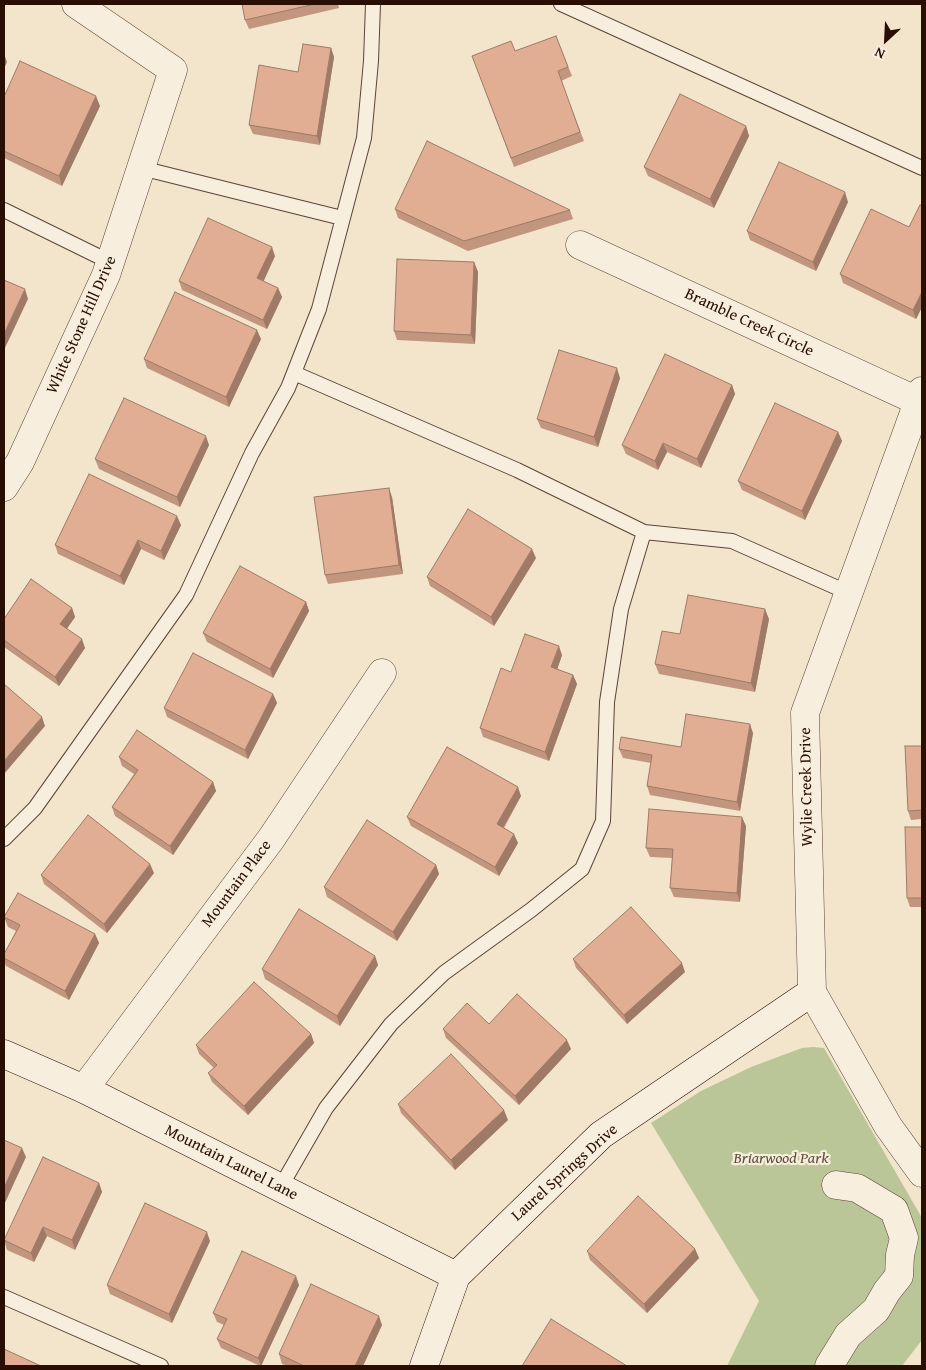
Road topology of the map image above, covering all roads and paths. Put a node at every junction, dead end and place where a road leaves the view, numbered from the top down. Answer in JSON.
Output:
{"nodes":[{"id":1,"x":76,"y":4,"type":"edge"},
{"id":2,"x":373,"y":4,"type":"edge"},
{"id":3,"x":561,"y":4,"type":"edge"},
{"id":4,"x":142,"y":168,"type":"junction"},
{"id":5,"x":922,"y":168,"type":"edge"},
{"id":6,"x":4,"y":210,"type":"edge"},
{"id":7,"x":342,"y":218,"type":"junction"},
{"id":8,"x":580,"y":245,"type":"dead end"},
{"id":9,"x":110,"y":262,"type":"junction"},
{"id":10,"x":294,"y":373,"type":"junction"},
{"id":11,"x":921,"y":398,"type":"edge"},
{"id":12,"x":12,"y":458,"type":"edge"},
{"id":13,"x":4,"y":487,"type":"edge"},
{"id":14,"x":644,"y":532,"type":"junction"},
{"id":15,"x":849,"y":593,"type":"junction"},
{"id":16,"x":382,"y":673,"type":"dead end"},
{"id":17,"x":4,"y":839,"type":"edge"},
{"id":18,"x":812,"y":992,"type":"junction"},
{"id":19,"x":4,"y":1054,"type":"edge"},
{"id":20,"x":84,"y":1089,"type":"junction"},
{"id":21,"x":922,"y":1173,"type":"edge"},
{"id":22,"x":836,"y":1185,"type":"dead end"},
{"id":23,"x":280,"y":1188,"type":"junction"},
{"id":24,"x":456,"y":1276,"type":"junction"},
{"id":25,"x":4,"y":1297,"type":"edge"},
{"id":26,"x":161,"y":1366,"type":"edge"},
{"id":27,"x":424,"y":1366,"type":"edge"},
{"id":28,"x":829,"y":1366,"type":"edge"}],
"edges":[{"from":1,"to":4,"type":"street","name":"White Stone Hill Drive"},
{"from":2,"to":7,"type":"lane"},
{"from":3,"to":5,"type":"lane"},
{"from":4,"to":7,"type":"lane"},
{"from":4,"to":9,"type":"street","name":"White Stone Hill Drive"},
{"from":6,"to":9,"type":"lane"},
{"from":7,"to":10,"type":"lane"},
{"from":8,"to":11,"type":"street","name":"Bramble Creek Circle"},
{"from":9,"to":12,"type":"street","name":"White Stone Hill Drive"},
{"from":10,"to":14,"type":"lane"},
{"from":10,"to":17,"type":"lane"},
{"from":11,"to":15,"type":"street","name":"Wylie Creek Drive"},
{"from":12,"to":13,"type":"street","name":"White Stone Hill Drive"},
{"from":14,"to":15,"type":"lane"},
{"from":14,"to":23,"type":"lane"},
{"from":15,"to":18,"type":"street","name":"Wylie Creek Drive"},
{"from":16,"to":20,"type":"street","name":"Mountain Place"},
{"from":18,"to":21,"type":"street","name":"Wylie Creek Drive"},
{"from":18,"to":24,"type":"street","name":"Laurel Springs Drive"},
{"from":19,"to":20,"type":"street","name":"Mountain Laurel Lane"},
{"from":20,"to":23,"type":"street","name":"Mountain Laurel Lane"},
{"from":22,"to":28,"type":"street"},
{"from":23,"to":24,"type":"street","name":"Mountain Laurel Lane"},
{"from":24,"to":27,"type":"street","name":"Laurel Springs Drive"},
{"from":25,"to":26,"type":"lane"}]}
